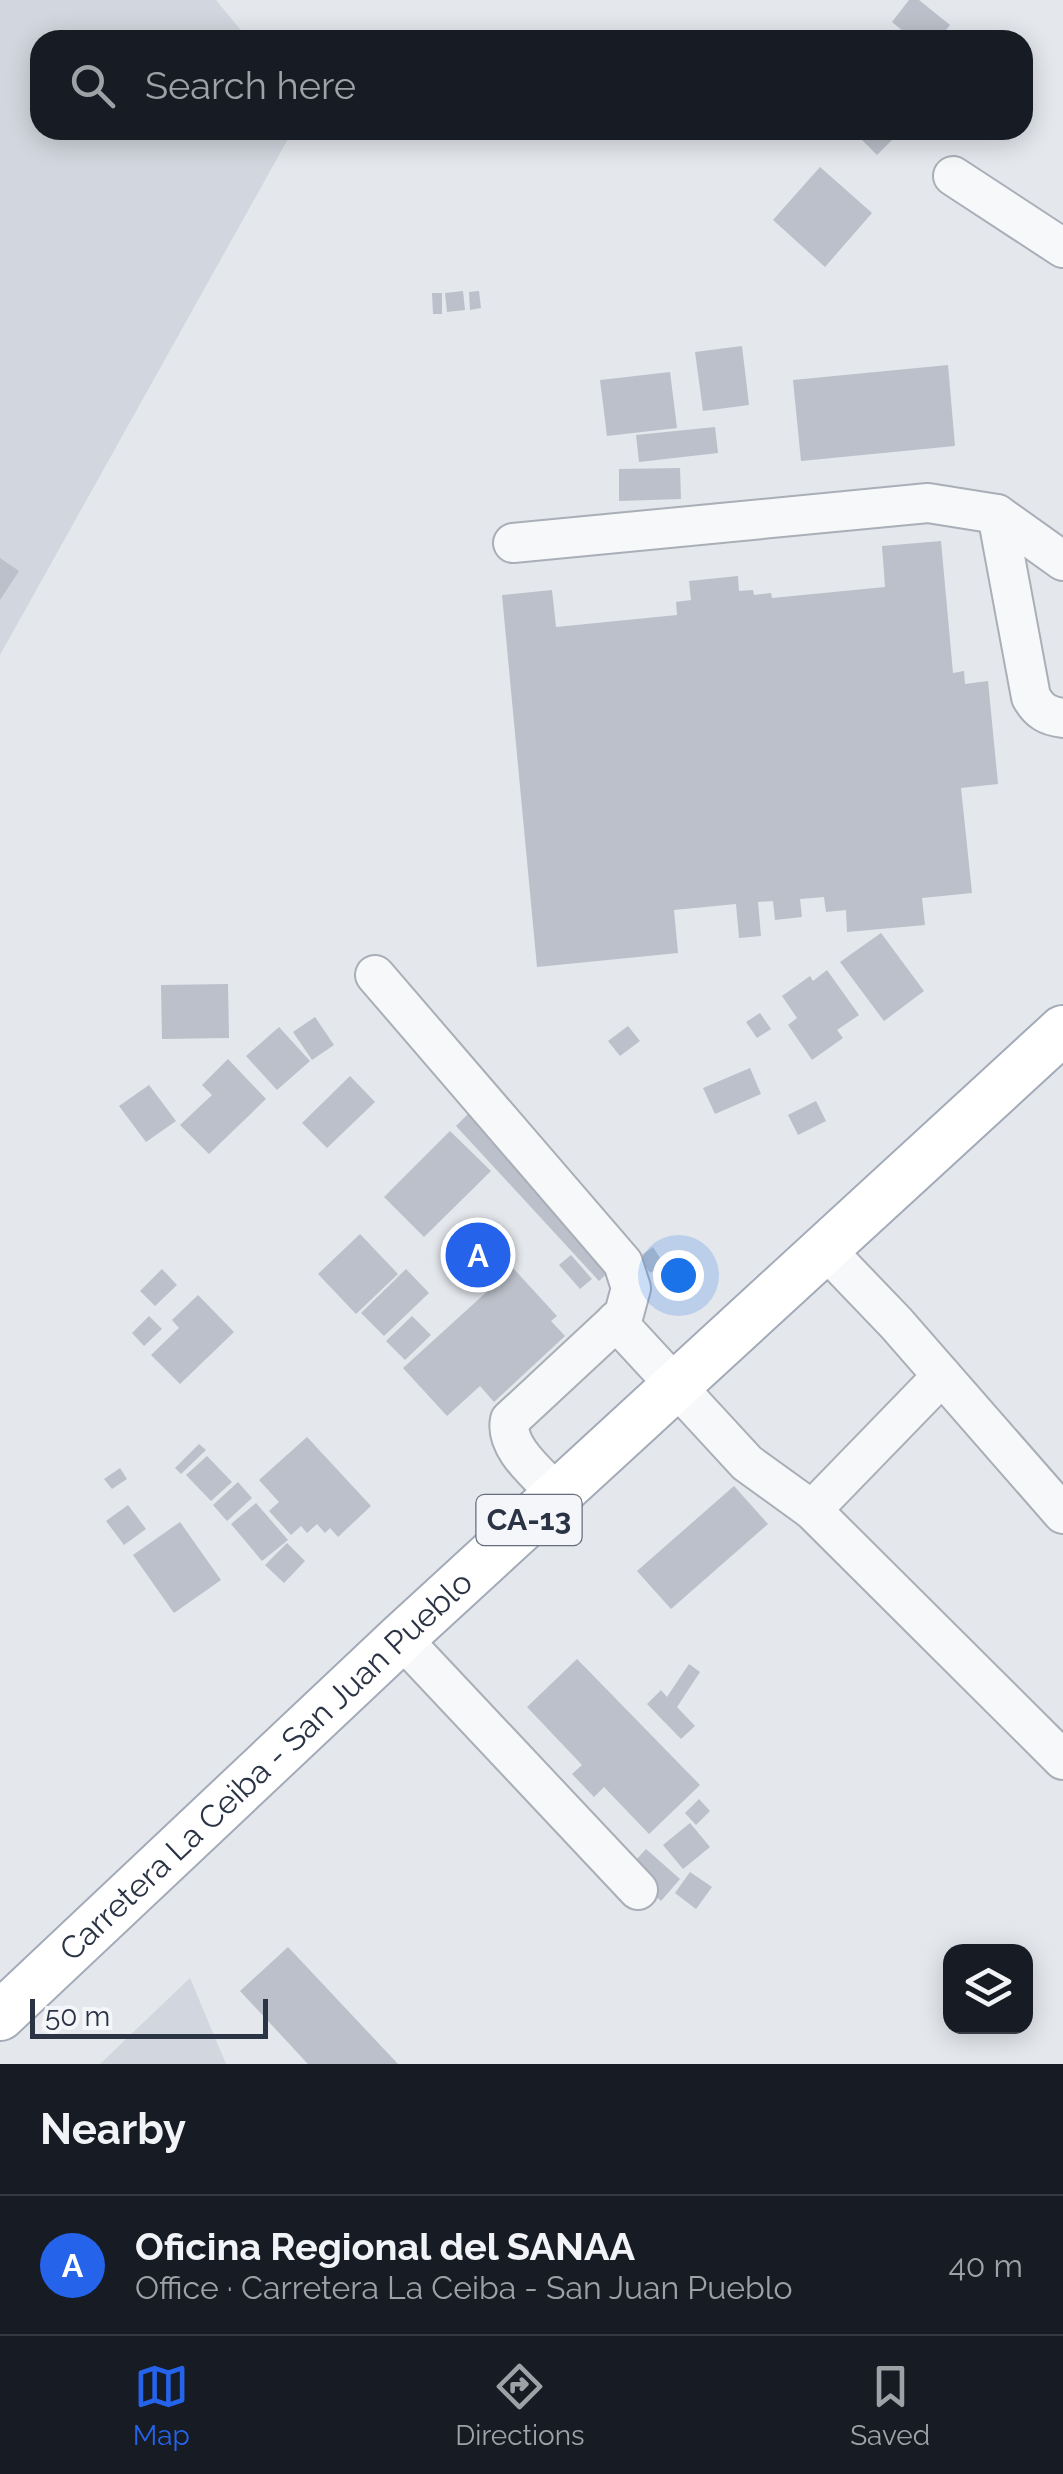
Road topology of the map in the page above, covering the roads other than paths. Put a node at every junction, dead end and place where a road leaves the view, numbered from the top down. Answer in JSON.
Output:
{"nodes":[{"id":1,"x":953,"y":176,"type":"dead end"},
{"id":2,"x":1063,"y":248,"type":"edge"},
{"id":3,"x":997,"y":514,"type":"junction"},
{"id":4,"x":513,"y":543,"type":"dead end"},
{"id":5,"x":1063,"y":561,"type":"edge"},
{"id":6,"x":1063,"y":718,"type":"edge"},
{"id":7,"x":375,"y":975,"type":"dead end"},
{"id":8,"x":1063,"y":1030,"type":"edge"},
{"id":9,"x":825,"y":1249,"type":"junction"},
{"id":10,"x":616,"y":1321,"type":"junction"},
{"id":11,"x":942,"y":1376,"type":"junction"},
{"id":12,"x":676,"y":1386,"type":"junction"},
{"id":13,"x":558,"y":1494,"type":"junction"},
{"id":14,"x":812,"y":1510,"type":"junction"},
{"id":15,"x":1063,"y":1514,"type":"edge"},
{"id":16,"x":400,"y":1638,"type":"junction"},
{"id":17,"x":1063,"y":1760,"type":"edge"},
{"id":18,"x":638,"y":1890,"type":"dead end"},
{"id":19,"x":0,"y":2016,"type":"edge"}],
"edges":[{"from":1,"to":2,"type":"lane"},
{"from":3,"to":4,"type":"lane"},
{"from":3,"to":5,"type":"lane"},
{"from":3,"to":6,"type":"lane"},
{"from":7,"to":10,"type":"lane"},
{"from":8,"to":9,"type":"main road","name":"Carretera La Ceiba - San Juan Pueblo","number":"CA-13"},
{"from":9,"to":11,"type":"lane"},
{"from":9,"to":12,"type":"main road","name":"Carretera La Ceiba - San Juan Pueblo","number":"CA-13"},
{"from":10,"to":12,"type":"lane"},
{"from":10,"to":13,"type":"lane"},
{"from":11,"to":14,"type":"lane"},
{"from":11,"to":15,"type":"lane"},
{"from":12,"to":13,"type":"main road","name":"Carretera La Ceiba - San Juan Pueblo","number":"CA-13"},
{"from":12,"to":14,"type":"lane"},
{"from":13,"to":16,"type":"main road","name":"Carretera La Ceiba - San Juan Pueblo","number":"CA-13"},
{"from":14,"to":17,"type":"lane"},
{"from":16,"to":18,"type":"lane"},
{"from":16,"to":19,"type":"main road","name":"Carretera La Ceiba - San Juan Pueblo","number":"CA-13"}]}
